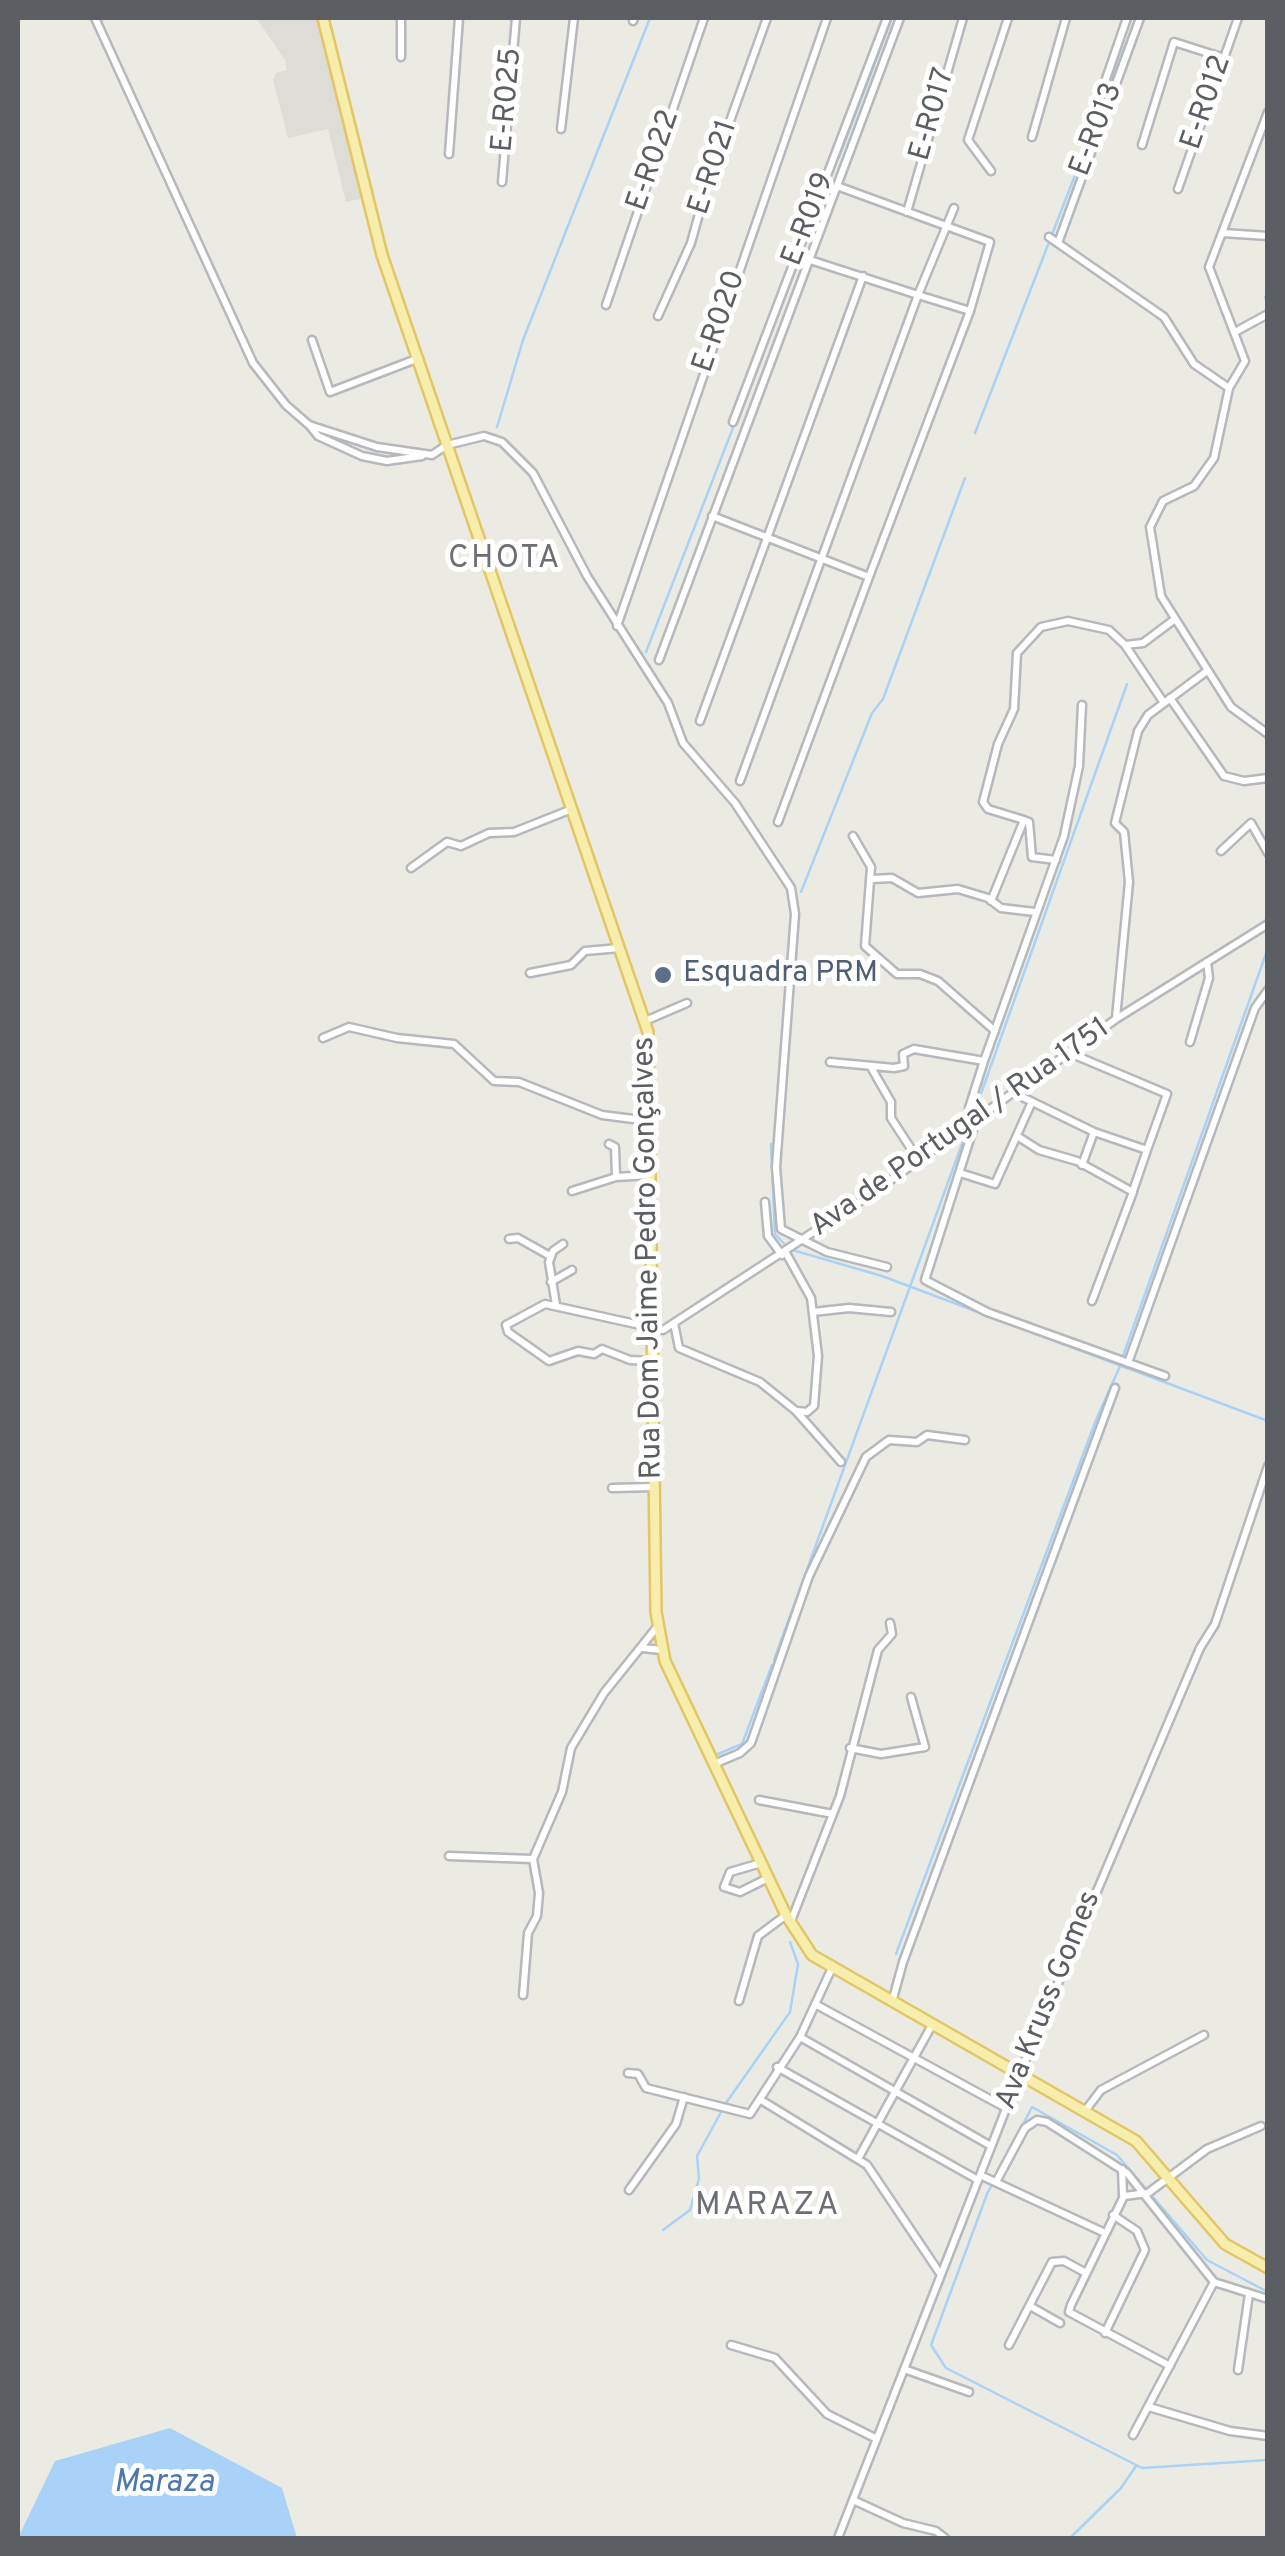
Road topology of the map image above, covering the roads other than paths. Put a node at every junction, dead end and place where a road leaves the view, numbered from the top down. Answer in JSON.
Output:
{"nodes":[{"id":1,"x":95,"y":18,"type":"edge"},
{"id":2,"x":323,"y":18,"type":"edge"},
{"id":3,"x":401,"y":18,"type":"edge"},
{"id":4,"x":459,"y":18,"type":"edge"},
{"id":5,"x":516,"y":18,"type":"edge"},
{"id":6,"x":574,"y":18,"type":"edge"},
{"id":7,"x":704,"y":18,"type":"edge"},
{"id":8,"x":767,"y":18,"type":"edge"},
{"id":9,"x":827,"y":18,"type":"edge"},
{"id":10,"x":887,"y":18,"type":"edge"},
{"id":11,"x":900,"y":18,"type":"edge"},
{"id":12,"x":962,"y":18,"type":"edge"},
{"id":13,"x":1008,"y":18,"type":"edge"},
{"id":14,"x":1066,"y":18,"type":"edge"},
{"id":15,"x":1127,"y":18,"type":"edge"},
{"id":16,"x":1140,"y":18,"type":"edge"},
{"id":17,"x":1238,"y":18,"type":"edge"},
{"id":18,"x":401,"y":58,"type":"dead end"},
{"id":19,"x":1224,"y":58,"type":"junction"},
{"id":20,"x":1099,"y":99,"type":"dead end"},
{"id":21,"x":1268,"y":112,"type":"edge"},
{"id":22,"x":561,"y":129,"type":"dead end"},
{"id":23,"x":1032,"y":137,"type":"dead end"},
{"id":24,"x":1142,"y":144,"type":"dead end"},
{"id":25,"x":450,"y":154,"type":"dead end"},
{"id":26,"x":833,"y":160,"type":"junction"},
{"id":27,"x":844,"y":164,"type":"junction"},
{"id":28,"x":991,"y":172,"type":"dead end"},
{"id":29,"x":502,"y":182,"type":"dead end"},
{"id":30,"x":837,"y":186,"type":"junction"},
{"id":31,"x":1178,"y":190,"type":"dead end"},
{"id":32,"x":954,"y":208,"type":"dead end"},
{"id":33,"x":907,"y":212,"type":"junction"},
{"id":34,"x":945,"y":227,"type":"junction"},
{"id":35,"x":1223,"y":233,"type":"junction"},
{"id":36,"x":1268,"y":236,"type":"edge"},
{"id":37,"x":1049,"y":237,"type":"dead end"},
{"id":38,"x":1058,"y":243,"type":"junction"},
{"id":39,"x":807,"y":259,"type":"junction"},
{"id":40,"x":863,"y":276,"type":"junction"},
{"id":41,"x":918,"y":295,"type":"junction"},
{"id":42,"x":606,"y":305,"type":"dead end"},
{"id":43,"x":970,"y":311,"type":"junction"},
{"id":44,"x":1267,"y":315,"type":"edge"},
{"id":45,"x":658,"y":316,"type":"dead end"},
{"id":46,"x":1235,"y":332,"type":"junction"},
{"id":47,"x":312,"y":340,"type":"dead end"},
{"id":48,"x":420,"y":358,"type":"junction"},
{"id":49,"x":1228,"y":388,"type":"junction"},
{"id":50,"x":733,"y":422,"type":"dead end"},
{"id":51,"x":447,"y":445,"type":"junction"},
{"id":52,"x":712,"y":516,"type":"junction"},
{"id":53,"x":764,"y":538,"type":"junction"},
{"id":54,"x":820,"y":562,"type":"junction"},
{"id":55,"x":869,"y":577,"type":"junction"},
{"id":56,"x":1175,"y":619,"type":"junction"},
{"id":57,"x":617,"y":627,"type":"junction"},
{"id":58,"x":1126,"y":646,"type":"junction"},
{"id":59,"x":659,"y":660,"type":"dead end"},
{"id":60,"x":1207,"y":671,"type":"junction"},
{"id":61,"x":1162,"y":702,"type":"junction"},
{"id":62,"x":1082,"y":705,"type":"dead end"},
{"id":63,"x":700,"y":721,"type":"dead end"},
{"id":64,"x":1268,"y":734,"type":"edge"},
{"id":65,"x":1268,"y":778,"type":"edge"},
{"id":66,"x":740,"y":781,"type":"dead end"},
{"id":67,"x":573,"y":808,"type":"junction"},
{"id":68,"x":1024,"y":820,"type":"junction"},
{"id":69,"x":778,"y":822,"type":"dead end"},
{"id":70,"x":853,"y":836,"type":"dead end"},
{"id":71,"x":1221,"y":851,"type":"dead end"},
{"id":72,"x":1268,"y":854,"type":"edge"},
{"id":73,"x":1056,"y":860,"type":"junction"},
{"id":74,"x":410,"y":868,"type":"dead end"},
{"id":75,"x":872,"y":879,"type":"junction"},
{"id":76,"x":991,"y":900,"type":"junction"},
{"id":77,"x":1035,"y":912,"type":"junction"},
{"id":78,"x":1268,"y":924,"type":"edge"},
{"id":79,"x":620,"y":948,"type":"junction"},
{"id":80,"x":1207,"y":962,"type":"junction"},
{"id":81,"x":530,"y":973,"type":"dead end"},
{"id":82,"x":1268,"y":990,"type":"edge"},
{"id":83,"x":686,"y":1003,"type":"dead end"},
{"id":84,"x":1116,"y":1019,"type":"junction"},
{"id":85,"x":645,"y":1021,"type":"junction"},
{"id":86,"x":995,"y":1030,"type":"junction"},
{"id":87,"x":323,"y":1038,"type":"dead end"},
{"id":88,"x":1190,"y":1042,"type":"dead end"},
{"id":89,"x":1071,"y":1053,"type":"junction"},
{"id":90,"x":984,"y":1061,"type":"junction"},
{"id":91,"x":830,"y":1062,"type":"dead end"},
{"id":92,"x":872,"y":1070,"type":"junction"},
{"id":93,"x":1012,"y":1092,"type":"junction"},
{"id":94,"x":1031,"y":1104,"type":"junction"},
{"id":95,"x":649,"y":1122,"type":"junction"},
{"id":96,"x":973,"y":1123,"type":"junction"},
{"id":97,"x":1094,"y":1132,"type":"junction"},
{"id":98,"x":1016,"y":1136,"type":"junction"},
{"id":99,"x":609,"y":1144,"type":"dead end"},
{"id":100,"x":1148,"y":1150,"type":"junction"},
{"id":101,"x":919,"y":1161,"type":"junction"},
{"id":102,"x":1082,"y":1164,"type":"junction"},
{"id":103,"x":960,"y":1173,"type":"junction"},
{"id":104,"x":650,"y":1175,"type":"junction"},
{"id":105,"x":616,"y":1177,"type":"junction"},
{"id":106,"x":572,"y":1191,"type":"dead end"},
{"id":107,"x":1133,"y":1192,"type":"junction"},
{"id":108,"x":765,"y":1202,"type":"dead end"},
{"id":109,"x":509,"y":1239,"type":"dead end"},
{"id":110,"x":802,"y":1242,"type":"junction"},
{"id":111,"x":563,"y":1244,"type":"dead end"},
{"id":112,"x":784,"y":1254,"type":"junction"},
{"id":113,"x":550,"y":1256,"type":"junction"},
{"id":114,"x":887,"y":1267,"type":"dead end"},
{"id":115,"x":572,"y":1270,"type":"dead end"},
{"id":116,"x":551,"y":1282,"type":"junction"},
{"id":117,"x":1092,"y":1301,"type":"dead end"},
{"id":118,"x":556,"y":1305,"type":"junction"},
{"id":119,"x":813,"y":1312,"type":"junction"},
{"id":120,"x":891,"y":1312,"type":"dead end"},
{"id":121,"x":674,"y":1322,"type":"junction"},
{"id":122,"x":655,"y":1330,"type":"junction"},
{"id":123,"x":654,"y":1361,"type":"junction"},
{"id":124,"x":1128,"y":1363,"type":"junction"},
{"id":125,"x":1165,"y":1376,"type":"dead end"},
{"id":126,"x":1115,"y":1388,"type":"dead end"},
{"id":127,"x":796,"y":1410,"type":"junction"},
{"id":128,"x":965,"y":1440,"type":"dead end"},
{"id":129,"x":840,"y":1462,"type":"dead end"},
{"id":130,"x":1268,"y":1466,"type":"edge"},
{"id":131,"x":612,"y":1488,"type":"dead end"},
{"id":132,"x":654,"y":1488,"type":"junction"},
{"id":133,"x":890,"y":1623,"type":"dead end"},
{"id":134,"x":658,"y":1627,"type":"junction"},
{"id":135,"x":642,"y":1648,"type":"junction"},
{"id":136,"x":662,"y":1650,"type":"junction"},
{"id":137,"x":911,"y":1697,"type":"dead end"},
{"id":138,"x":850,"y":1748,"type":"junction"},
{"id":139,"x":714,"y":1764,"type":"junction"},
{"id":140,"x":759,"y":1800,"type":"dead end"},
{"id":141,"x":834,"y":1814,"type":"junction"},
{"id":142,"x":449,"y":1856,"type":"dead end"},
{"id":143,"x":533,"y":1859,"type":"junction"},
{"id":144,"x":762,"y":1863,"type":"junction"},
{"id":145,"x":768,"y":1878,"type":"junction"},
{"id":146,"x":788,"y":1918,"type":"junction"},
{"id":147,"x":831,"y":1970,"type":"junction"},
{"id":148,"x":523,"y":1995,"type":"dead end"},
{"id":149,"x":739,"y":2001,"type":"dead end"},
{"id":150,"x":892,"y":2003,"type":"junction"},
{"id":151,"x":815,"y":2004,"type":"junction"},
{"id":152,"x":932,"y":2025,"type":"junction"},
{"id":153,"x":1204,"y":2035,"type":"dead end"},
{"id":154,"x":800,"y":2036,"type":"junction"},
{"id":155,"x":912,"y":2058,"type":"junction"},
{"id":156,"x":778,"y":2067,"type":"junction"},
{"id":157,"x":628,"y":2073,"type":"dead end"},
{"id":158,"x":1020,"y":2073,"type":"junction"},
{"id":159,"x":894,"y":2091,"type":"junction"},
{"id":160,"x":684,"y":2097,"type":"junction"},
{"id":161,"x":761,"y":2100,"type":"junction"},
{"id":162,"x":1006,"y":2108,"type":"junction"},
{"id":163,"x":1086,"y":2111,"type":"junction"},
{"id":164,"x":876,"y":2124,"type":"junction"},
{"id":165,"x":1262,"y":2126,"type":"dead end"},
{"id":166,"x":991,"y":2146,"type":"junction"},
{"id":167,"x":859,"y":2157,"type":"junction"},
{"id":168,"x":1122,"y":2169,"type":"junction"},
{"id":169,"x":979,"y":2177,"type":"junction"},
{"id":170,"x":1169,"y":2177,"type":"junction"},
{"id":171,"x":993,"y":2181,"type":"junction"},
{"id":172,"x":628,"y":2190,"type":"dead end"},
{"id":173,"x":1149,"y":2191,"type":"junction"},
{"id":174,"x":1124,"y":2196,"type":"junction"},
{"id":175,"x":1114,"y":2215,"type":"junction"},
{"id":176,"x":1105,"y":2234,"type":"junction"},
{"id":177,"x":1268,"y":2268,"type":"edge"},
{"id":178,"x":1086,"y":2274,"type":"junction"},
{"id":179,"x":941,"y":2275,"type":"junction"},
{"id":180,"x":1214,"y":2282,"type":"junction"},
{"id":181,"x":1249,"y":2294,"type":"junction"},
{"id":182,"x":1268,"y":2299,"type":"edge"},
{"id":183,"x":1030,"y":2306,"type":"junction"},
{"id":184,"x":1060,"y":2322,"type":"dead end"},
{"id":185,"x":1105,"y":2333,"type":"junction"},
{"id":186,"x":732,"y":2345,"type":"dead end"},
{"id":187,"x":1009,"y":2345,"type":"dead end"},
{"id":188,"x":1170,"y":2366,"type":"junction"},
{"id":189,"x":904,"y":2369,"type":"junction"},
{"id":190,"x":1238,"y":2370,"type":"dead end"},
{"id":191,"x":969,"y":2392,"type":"dead end"},
{"id":192,"x":1149,"y":2407,"type":"junction"},
{"id":193,"x":1133,"y":2436,"type":"dead end"},
{"id":194,"x":1268,"y":2436,"type":"edge"},
{"id":195,"x":877,"y":2439,"type":"junction"},
{"id":196,"x":853,"y":2500,"type":"junction"},
{"id":197,"x":838,"y":2538,"type":"edge"},
{"id":198,"x":945,"y":2538,"type":"edge"}],
"edges":[{"from":1,"to":51,"type":"street"},
{"from":2,"to":48,"type":"main road","name":"Rua Dom Jaime Pedro Gonçalves"},
{"from":3,"to":18,"type":"street"},
{"from":4,"to":25,"type":"street"},
{"from":5,"to":29,"type":"street","name":"E-R025"},
{"from":6,"to":22,"type":"street"},
{"from":7,"to":42,"type":"street","name":"E-R022"},
{"from":8,"to":45,"type":"street","name":"E-R021"},
{"from":9,"to":57,"type":"street","name":"E-R020"},
{"from":10,"to":26,"type":"street","name":"E-R019"},
{"from":11,"to":27,"type":"street"},
{"from":12,"to":33,"type":"street","name":"E-R017"},
{"from":13,"to":28,"type":"street"},
{"from":14,"to":23,"type":"street"},
{"from":15,"to":20,"type":"street"},
{"from":16,"to":38,"type":"street","name":"E-R013"},
{"from":17,"to":19,"type":"street","name":"E-R012"},
{"from":19,"to":24,"type":"street"},
{"from":19,"to":31,"type":"street","name":"E-R012"},
{"from":21,"to":35,"type":"street"},
{"from":26,"to":27,"type":"street"},
{"from":26,"to":50,"type":"street","name":"E-R019"},
{"from":27,"to":30,"type":"street"},
{"from":30,"to":33,"type":"street"},
{"from":30,"to":39,"type":"street"},
{"from":32,"to":34,"type":"street"},
{"from":33,"to":34,"type":"street"},
{"from":34,"to":41,"type":"street"},
{"from":34,"to":43,"type":"street"},
{"from":35,"to":36,"type":"street"},
{"from":35,"to":46,"type":"street"},
{"from":37,"to":38,"type":"street"},
{"from":38,"to":49,"type":"street"},
{"from":39,"to":40,"type":"street"},
{"from":39,"to":52,"type":"street"},
{"from":40,"to":41,"type":"street"},
{"from":40,"to":53,"type":"street"},
{"from":41,"to":43,"type":"street"},
{"from":41,"to":54,"type":"street"},
{"from":43,"to":55,"type":"street"},
{"from":44,"to":46,"type":"street"},
{"from":46,"to":49,"type":"street"},
{"from":47,"to":48,"type":"street"},
{"from":48,"to":51,"type":"main road","name":"Rua Dom Jaime Pedro Gonçalves"},
{"from":49,"to":56,"type":"street"},
{"from":51,"to":57,"type":"street"},
{"from":51,"to":67,"type":"main road","name":"Rua Dom Jaime Pedro Gonçalves"},
{"from":52,"to":53,"type":"street"},
{"from":52,"to":59,"type":"street"},
{"from":53,"to":54,"type":"street"},
{"from":53,"to":63,"type":"street"},
{"from":54,"to":55,"type":"street"},
{"from":54,"to":66,"type":"street"},
{"from":55,"to":69,"type":"street"},
{"from":56,"to":58,"type":"street"},
{"from":56,"to":60,"type":"street"},
{"from":57,"to":110,"type":"street"},
{"from":58,"to":61,"type":"street"},
{"from":58,"to":68,"type":"street"},
{"from":60,"to":61,"type":"street"},
{"from":60,"to":64,"type":"street"},
{"from":61,"to":65,"type":"street"},
{"from":61,"to":84,"type":"street"},
{"from":62,"to":73,"type":"street"},
{"from":67,"to":74,"type":"street"},
{"from":67,"to":79,"type":"main road","name":"Rua Dom Jaime Pedro Gonçalves"},
{"from":68,"to":73,"type":"street"},
{"from":68,"to":76,"type":"street"},
{"from":70,"to":75,"type":"street"},
{"from":71,"to":72,"type":"street"},
{"from":73,"to":77,"type":"street"},
{"from":75,"to":76,"type":"street"},
{"from":75,"to":86,"type":"street"},
{"from":76,"to":77,"type":"street"},
{"from":77,"to":86,"type":"street"},
{"from":78,"to":80,"type":"street","name":"Ava de Portugal / Rua 1751"},
{"from":79,"to":81,"type":"street"},
{"from":79,"to":85,"type":"main road","name":"Rua Dom Jaime Pedro Gonçalves"},
{"from":80,"to":84,"type":"street","name":"Ava de Portugal / Rua 1751"},
{"from":80,"to":88,"type":"street"},
{"from":82,"to":124,"type":"street"},
{"from":83,"to":85,"type":"street"},
{"from":84,"to":89,"type":"street","name":"Ava de Portugal / Rua 1751"},
{"from":85,"to":95,"type":"main road","name":"Rua Dom Jaime Pedro Gonçalves"},
{"from":86,"to":90,"type":"street"},
{"from":87,"to":95,"type":"street"},
{"from":89,"to":93,"type":"street","name":"Ava de Portugal / Rua 1751"},
{"from":89,"to":100,"type":"street"},
{"from":90,"to":92,"type":"street"},
{"from":90,"to":96,"type":"street"},
{"from":91,"to":92,"type":"street"},
{"from":92,"to":101,"type":"street"},
{"from":93,"to":94,"type":"street"},
{"from":93,"to":96,"type":"street","name":"Ava de Portugal / Rua 1751"},
{"from":94,"to":97,"type":"street"},
{"from":94,"to":98,"type":"street"},
{"from":95,"to":104,"type":"main road","name":"Rua Dom Jaime Pedro Gonçalves"},
{"from":96,"to":101,"type":"street","name":"Ava de Portugal / Rua 1751"},
{"from":96,"to":103,"type":"street"},
{"from":97,"to":100,"type":"street"},
{"from":97,"to":102,"type":"street"},
{"from":98,"to":102,"type":"street"},
{"from":98,"to":103,"type":"street"},
{"from":99,"to":105,"type":"street"},
{"from":100,"to":107,"type":"street"},
{"from":101,"to":110,"type":"street","name":"Ava de Portugal / Rua 1751"},
{"from":102,"to":107,"type":"street"},
{"from":103,"to":124,"type":"street"},
{"from":104,"to":105,"type":"street"},
{"from":104,"to":122,"type":"main road","name":"Rua Dom Jaime Pedro Gonçalves"},
{"from":105,"to":106,"type":"street"},
{"from":107,"to":117,"type":"street"},
{"from":108,"to":112,"type":"street"},
{"from":109,"to":113,"type":"street"},
{"from":110,"to":112,"type":"street","name":"Ava de Portugal / Rua 1751"},
{"from":110,"to":114,"type":"street"},
{"from":111,"to":113,"type":"street"},
{"from":112,"to":119,"type":"street"},
{"from":112,"to":121,"type":"street","name":"Ava de Portugal / Rua 1751"},
{"from":113,"to":116,"type":"street"},
{"from":115,"to":116,"type":"street"},
{"from":116,"to":118,"type":"street"},
{"from":118,"to":122,"type":"street"},
{"from":118,"to":123,"type":"street"},
{"from":119,"to":120,"type":"street"},
{"from":119,"to":127,"type":"street"},
{"from":121,"to":122,"type":"street","name":"Ava de Portugal / Rua 1751"},
{"from":121,"to":127,"type":"street"},
{"from":122,"to":123,"type":"main road","name":"Rua Dom Jaime Pedro Gonçalves"},
{"from":123,"to":132,"type":"main road","name":"Rua Dom Jaime Pedro Gonçalves"},
{"from":124,"to":125,"type":"street"},
{"from":126,"to":150,"type":"street"},
{"from":127,"to":129,"type":"street"},
{"from":128,"to":139,"type":"street"},
{"from":130,"to":158,"type":"street","name":"Ava Kruss Gomes"},
{"from":131,"to":132,"type":"street"},
{"from":132,"to":134,"type":"main road","name":"Rua Dom Jaime Pedro Gonçalves"},
{"from":133,"to":138,"type":"street"},
{"from":134,"to":135,"type":"street"},
{"from":134,"to":136,"type":"main road","name":"Rua Dom Jaime Pedro Gonçalves"},
{"from":135,"to":136,"type":"street"},
{"from":135,"to":143,"type":"street"},
{"from":136,"to":139,"type":"main road","name":"Rua Dom Jaime Pedro Gonçalves"},
{"from":137,"to":138,"type":"street"},
{"from":138,"to":141,"type":"street"},
{"from":139,"to":144,"type":"main road","name":"Rua Dom Jaime Pedro Gonçalves"},
{"from":140,"to":141,"type":"street"},
{"from":141,"to":146,"type":"street"},
{"from":142,"to":143,"type":"street"},
{"from":143,"to":148,"type":"street"},
{"from":144,"to":145,"type":"main road","name":"Rua Dom Jaime Pedro Gonçalves"},
{"from":144,"to":145,"type":"street"},
{"from":145,"to":146,"type":"main road","name":"Rua Dom Jaime Pedro Gonçalves"},
{"from":146,"to":147,"type":"main road","name":"Rua Dom Jaime Pedro Gonçalves"},
{"from":146,"to":149,"type":"street"},
{"from":147,"to":150,"type":"main road","name":"Rua Dom Jaime Pedro Gonçalves"},
{"from":147,"to":151,"type":"street"},
{"from":150,"to":152,"type":"main road","name":"Rua Dom Jaime Pedro Gonçalves"},
{"from":151,"to":154,"type":"street"},
{"from":151,"to":155,"type":"street"},
{"from":152,"to":155,"type":"street"},
{"from":152,"to":158,"type":"main road","name":"Rua Dom Jaime Pedro Gonçalves"},
{"from":153,"to":163,"type":"street"},
{"from":154,"to":156,"type":"street"},
{"from":154,"to":159,"type":"street"},
{"from":155,"to":159,"type":"street"},
{"from":155,"to":162,"type":"street"},
{"from":156,"to":161,"type":"street"},
{"from":156,"to":164,"type":"street"},
{"from":157,"to":160,"type":"street"},
{"from":158,"to":162,"type":"street","name":"Ava Kruss Gomes"},
{"from":158,"to":163,"type":"main road","name":"Rua Dom Jaime Pedro Gonçalves"},
{"from":159,"to":164,"type":"street"},
{"from":159,"to":166,"type":"street"},
{"from":160,"to":161,"type":"street"},
{"from":160,"to":172,"type":"street"},
{"from":161,"to":167,"type":"street"},
{"from":162,"to":166,"type":"street","name":"Ava Kruss Gomes"},
{"from":163,"to":170,"type":"main road","name":"Rua Dom Jaime Pedro Gonçalves"},
{"from":164,"to":167,"type":"street"},
{"from":164,"to":169,"type":"street"},
{"from":165,"to":170,"type":"street"},
{"from":166,"to":169,"type":"street","name":"Ava Kruss Gomes"},
{"from":167,"to":179,"type":"street"},
{"from":168,"to":171,"type":"street"},
{"from":168,"to":173,"type":"street"},
{"from":168,"to":174,"type":"street"},
{"from":169,"to":171,"type":"street"},
{"from":169,"to":179,"type":"street","name":"Ava Kruss Gomes"},
{"from":170,"to":173,"type":"street"},
{"from":170,"to":177,"type":"main road","name":"Rua Dom Jaime Pedro Gonçalves"},
{"from":171,"to":176,"type":"street"},
{"from":173,"to":174,"type":"street"},
{"from":173,"to":180,"type":"street"},
{"from":174,"to":175,"type":"street"},
{"from":175,"to":176,"type":"street"},
{"from":175,"to":185,"type":"street"},
{"from":176,"to":178,"type":"street"},
{"from":178,"to":183,"type":"street"},
{"from":178,"to":185,"type":"street"},
{"from":179,"to":189,"type":"street","name":"Ava Kruss Gomes"},
{"from":180,"to":181,"type":"street"},
{"from":180,"to":188,"type":"street"},
{"from":181,"to":182,"type":"street"},
{"from":181,"to":190,"type":"street"},
{"from":183,"to":184,"type":"street"},
{"from":183,"to":187,"type":"street"},
{"from":185,"to":188,"type":"street"},
{"from":186,"to":195,"type":"street"},
{"from":188,"to":192,"type":"street"},
{"from":189,"to":191,"type":"street"},
{"from":189,"to":195,"type":"street","name":"Ava Kruss Gomes"},
{"from":192,"to":193,"type":"street"},
{"from":192,"to":194,"type":"street"},
{"from":195,"to":196,"type":"street","name":"Ava Kruss Gomes"},
{"from":196,"to":197,"type":"street","name":"Ava Kruss Gomes"},
{"from":196,"to":198,"type":"street"}]}
